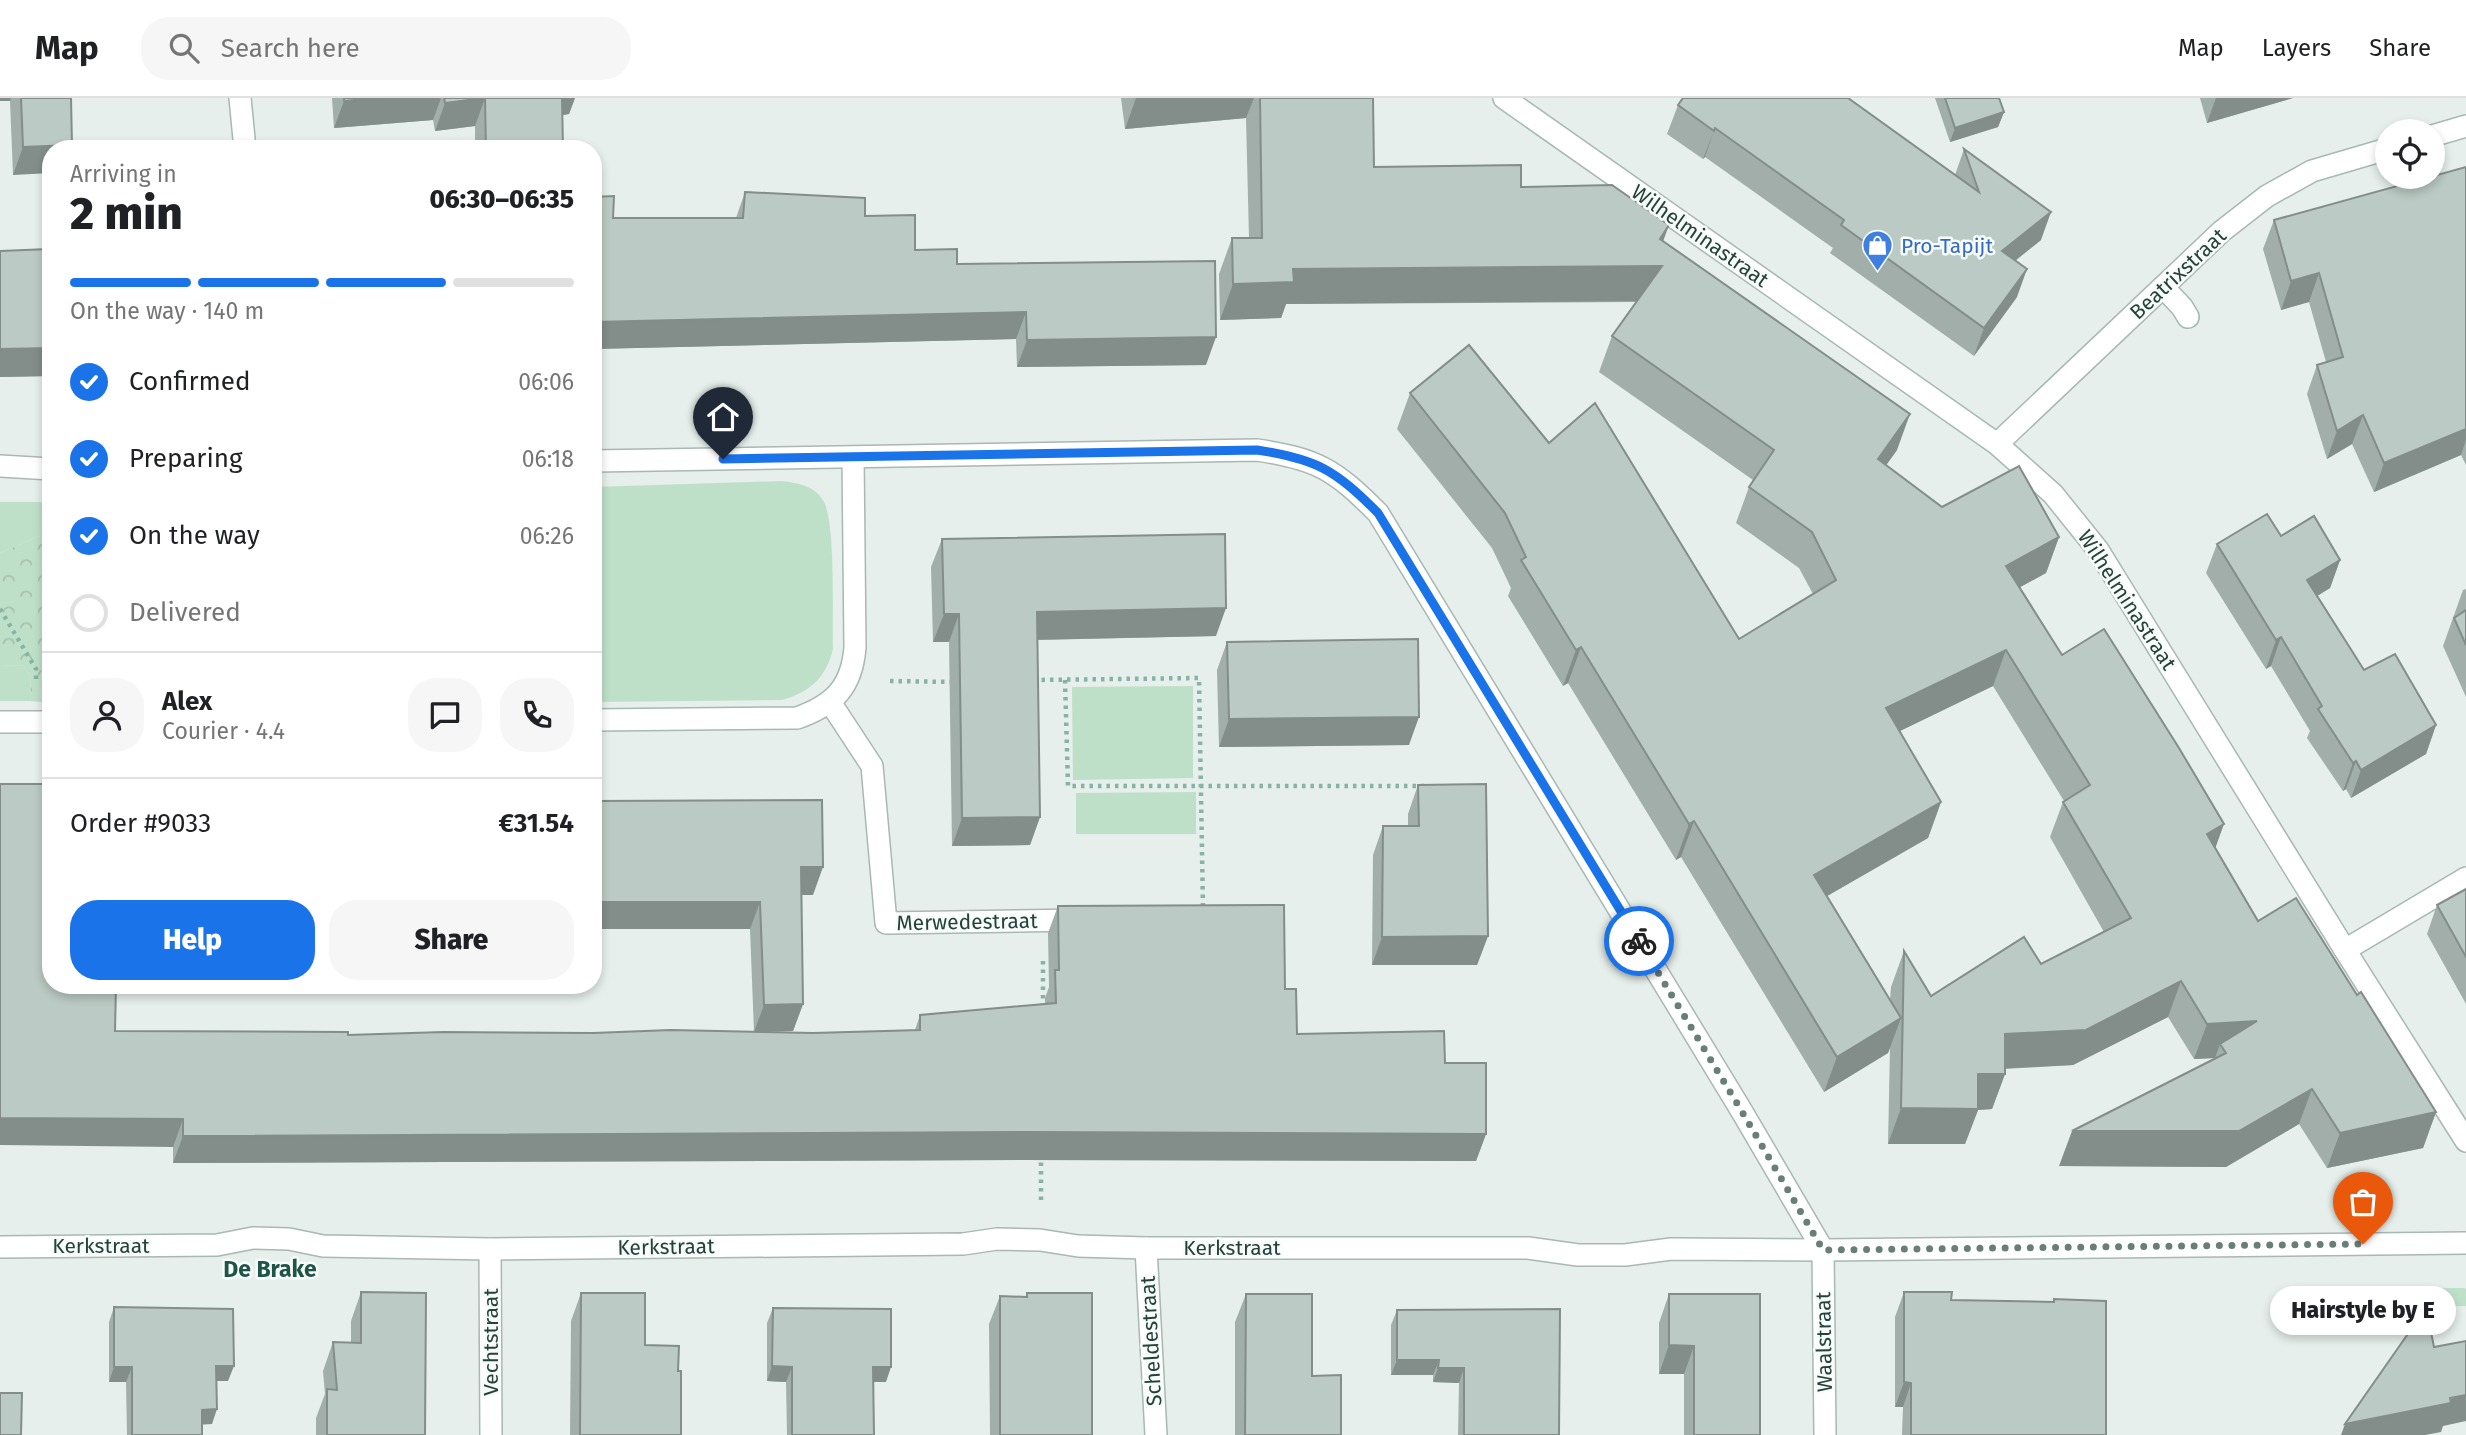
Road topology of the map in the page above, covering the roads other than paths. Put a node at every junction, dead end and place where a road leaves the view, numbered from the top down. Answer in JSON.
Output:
{"nodes":[{"id":1,"x":240,"y":98,"type":"edge"},
{"id":2,"x":1504,"y":98,"type":"edge"},
{"id":3,"x":2466,"y":126,"type":"edge"},
{"id":4,"x":2445,"y":132,"type":"edge"},
{"id":5,"x":243,"y":140,"type":"edge"},
{"id":6,"x":2375,"y":153,"type":"edge"},
{"id":7,"x":2162,"y":287,"type":"junction"},
{"id":8,"x":2188,"y":317,"type":"dead end"},
{"id":9,"x":1997,"y":444,"type":"junction"},
{"id":10,"x":853,"y":457,"type":"junction"},
{"id":11,"x":602,"y":461,"type":"edge"},
{"id":12,"x":0,"y":466,"type":"edge"},
{"id":13,"x":42,"y":468,"type":"edge"},
{"id":14,"x":830,"y":702,"type":"junction"},
{"id":15,"x":602,"y":720,"type":"edge"},
{"id":16,"x":0,"y":722,"type":"edge"},
{"id":17,"x":42,"y":722,"type":"edge"},
{"id":18,"x":2466,"y":878,"type":"edge"},
{"id":19,"x":1097,"y":920,"type":"edge"},
{"id":20,"x":2345,"y":950,"type":"junction"},
{"id":21,"x":2466,"y":1141,"type":"edge"},
{"id":22,"x":2466,"y":1242,"type":"edge"},
{"id":23,"x":0,"y":1247,"type":"edge"},
{"id":24,"x":1146,"y":1248,"type":"junction"},
{"id":25,"x":491,"y":1249,"type":"junction"},
{"id":26,"x":1823,"y":1250,"type":"junction"},
{"id":27,"x":491,"y":1435,"type":"edge"},
{"id":28,"x":1156,"y":1435,"type":"edge"},
{"id":29,"x":1825,"y":1435,"type":"edge"}],
"edges":[{"from":1,"to":5,"type":"street"},
{"from":2,"to":9,"type":"street","name":"Wilhelminastraat"},
{"from":3,"to":4,"type":"street"},
{"from":6,"to":7,"type":"street","name":"Beatrixstraat"},
{"from":7,"to":8,"type":"street"},
{"from":7,"to":9,"type":"street","name":"Beatrixstraat"},
{"from":9,"to":20,"type":"street","name":"Wilhelminastraat"},
{"from":10,"to":11,"type":"street"},
{"from":10,"to":14,"type":"street"},
{"from":10,"to":26,"type":"street"},
{"from":12,"to":13,"type":"street"},
{"from":14,"to":15,"type":"street"},
{"from":14,"to":19,"type":"street","name":"Merwedestraat"},
{"from":16,"to":17,"type":"street"},
{"from":18,"to":20,"type":"street"},
{"from":20,"to":21,"type":"street","name":"Wilhelminastraat"},
{"from":22,"to":26,"type":"street","name":"Kerkstraat"},
{"from":23,"to":25,"type":"street","name":"Kerkstraat"},
{"from":24,"to":25,"type":"street","name":"Kerkstraat"},
{"from":24,"to":26,"type":"street","name":"Kerkstraat"},
{"from":24,"to":28,"type":"street","name":"Scheldestraat"},
{"from":25,"to":27,"type":"street","name":"Vechtstraat"},
{"from":26,"to":29,"type":"street","name":"Waalstraat"}]}
